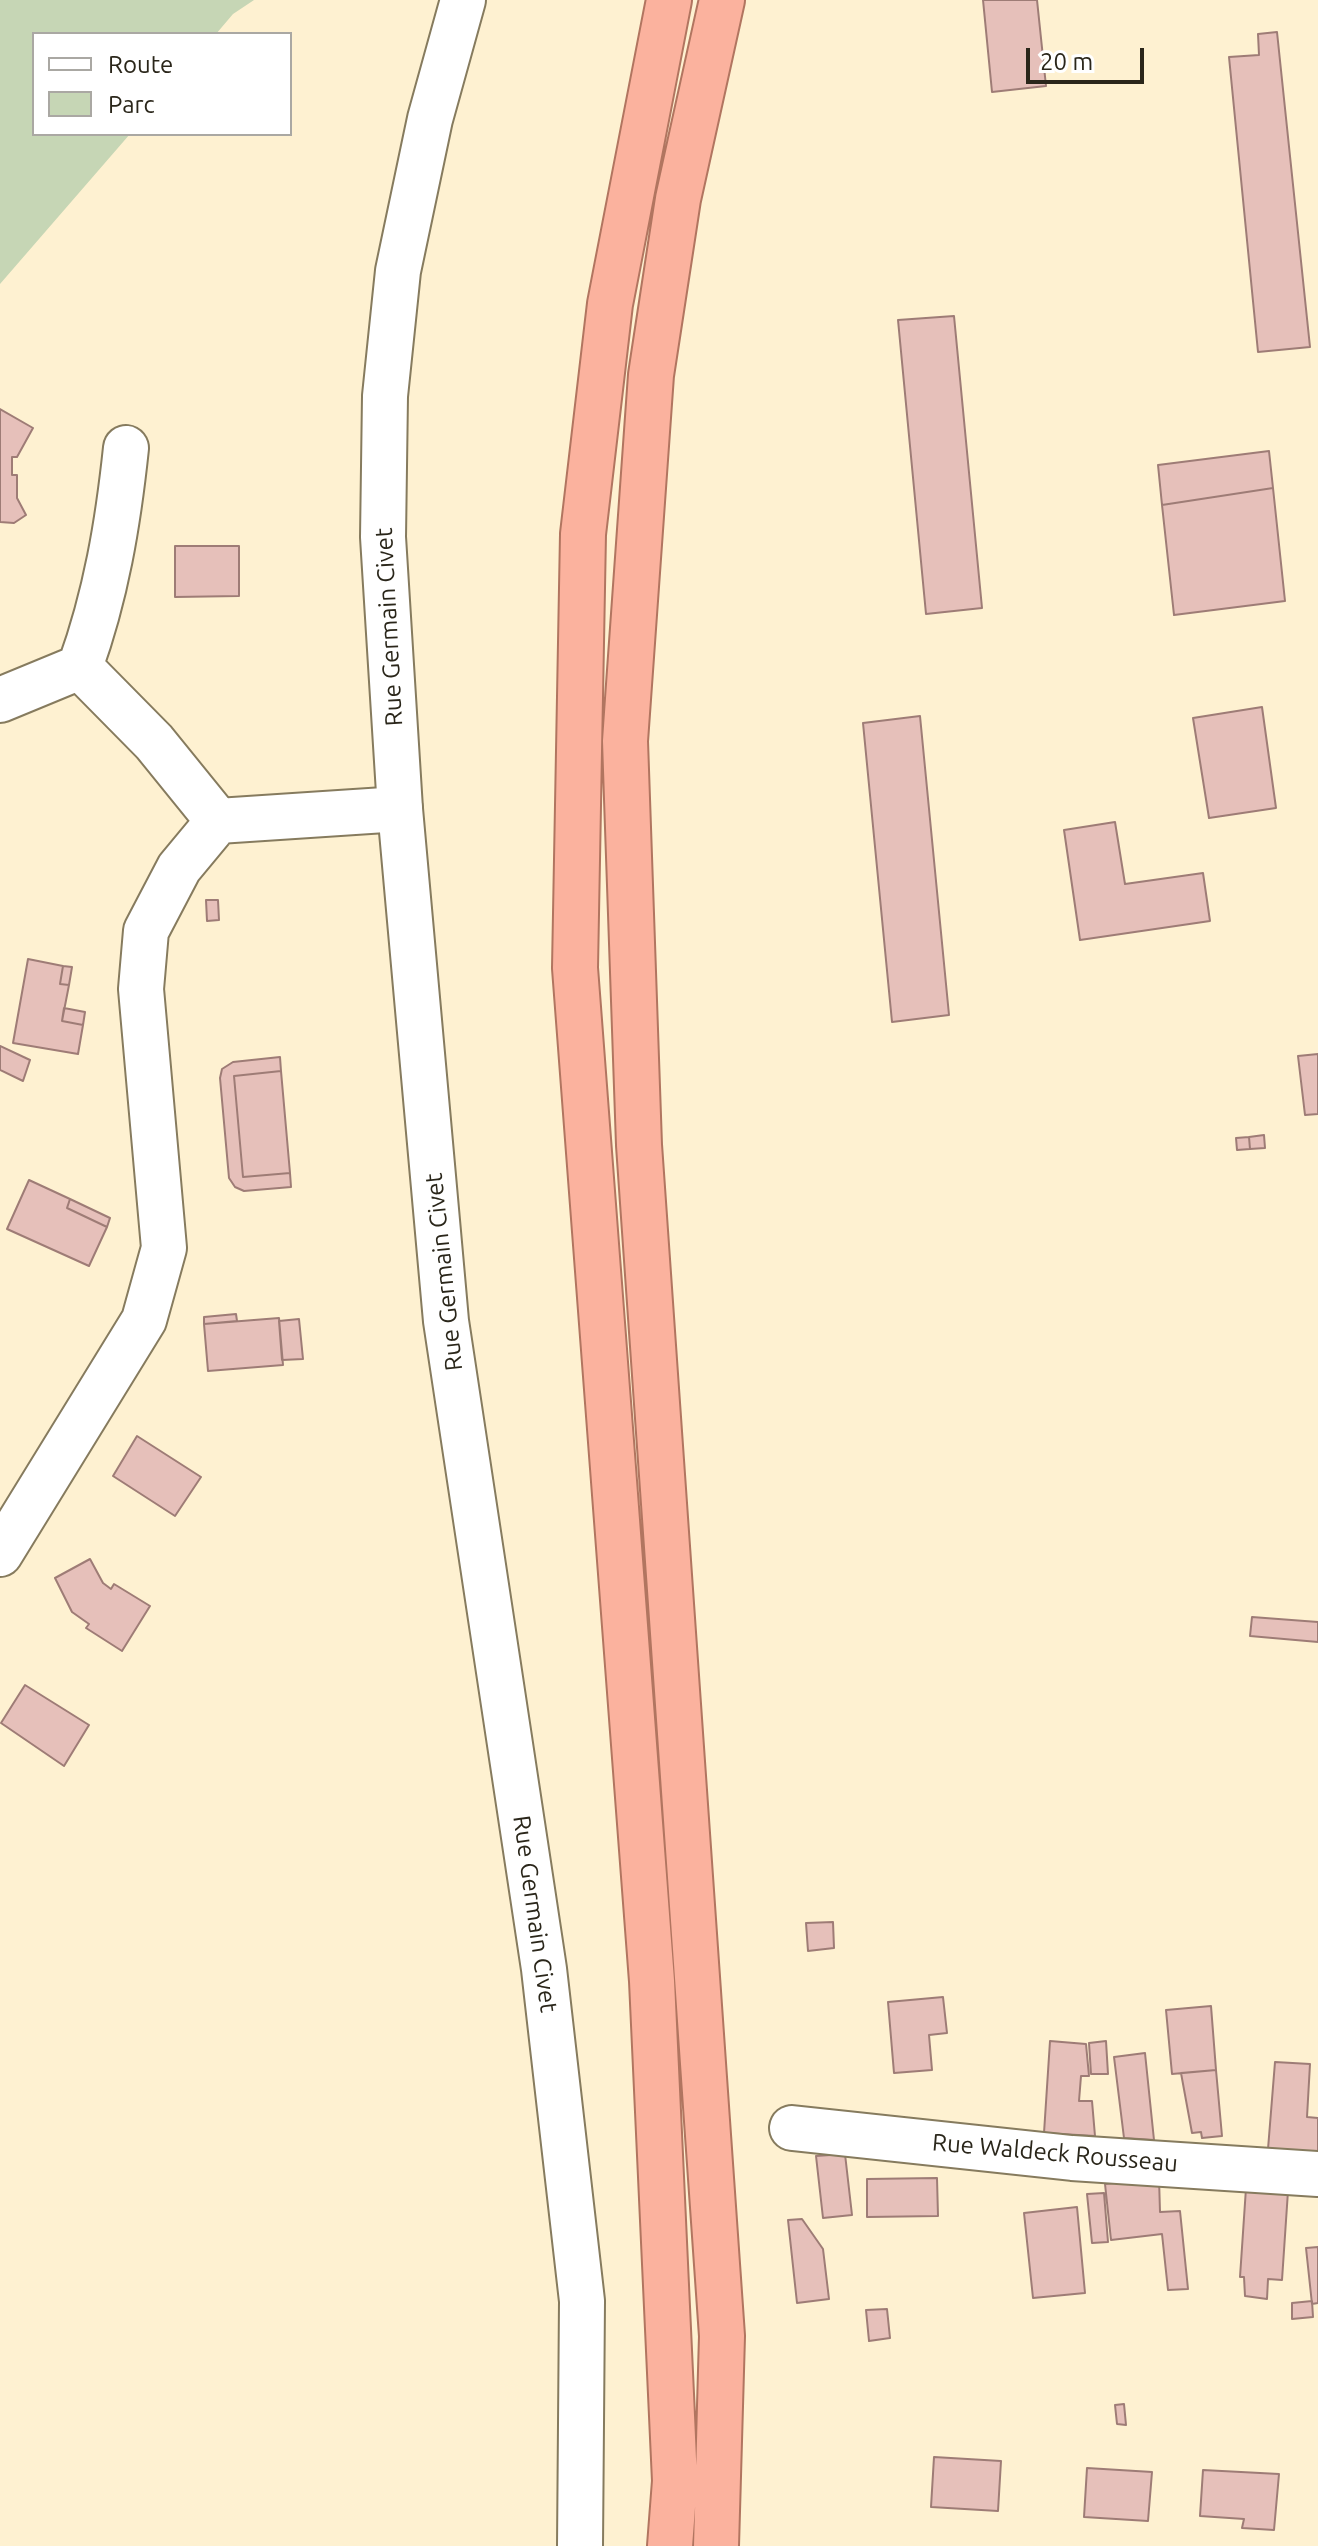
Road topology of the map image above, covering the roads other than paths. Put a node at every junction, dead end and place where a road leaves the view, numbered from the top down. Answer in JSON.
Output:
{"nodes":[{"id":1,"x":463,"y":0,"type":"edge"},
{"id":2,"x":669,"y":0,"type":"edge"},
{"id":3,"x":722,"y":0,"type":"edge"},
{"id":4,"x":126,"y":448,"type":"dead end"},
{"id":5,"x":80,"y":667,"type":"junction"},
{"id":6,"x":0,"y":700,"type":"edge"},
{"id":7,"x":400,"y":809,"type":"junction"},
{"id":8,"x":218,"y":821,"type":"junction"},
{"id":9,"x":0,"y":1554,"type":"edge"},
{"id":10,"x":792,"y":2128,"type":"dead end"},
{"id":11,"x":1318,"y":2174,"type":"edge"},
{"id":12,"x":580,"y":2546,"type":"edge"},
{"id":13,"x":670,"y":2546,"type":"edge"},
{"id":14,"x":716,"y":2546,"type":"edge"}],
"edges":[{"from":1,"to":7,"type":"street","name":"Rue Germain Civet"},
{"from":2,"to":13,"type":"highway"},
{"from":3,"to":14,"type":"highway"},
{"from":4,"to":5,"type":"street"},
{"from":5,"to":6,"type":"street"},
{"from":5,"to":8,"type":"street"},
{"from":7,"to":8,"type":"street"},
{"from":7,"to":12,"type":"street","name":"Rue Germain Civet"},
{"from":8,"to":9,"type":"street"},
{"from":10,"to":11,"type":"street","name":"Rue Waldeck Rousseau"}]}
